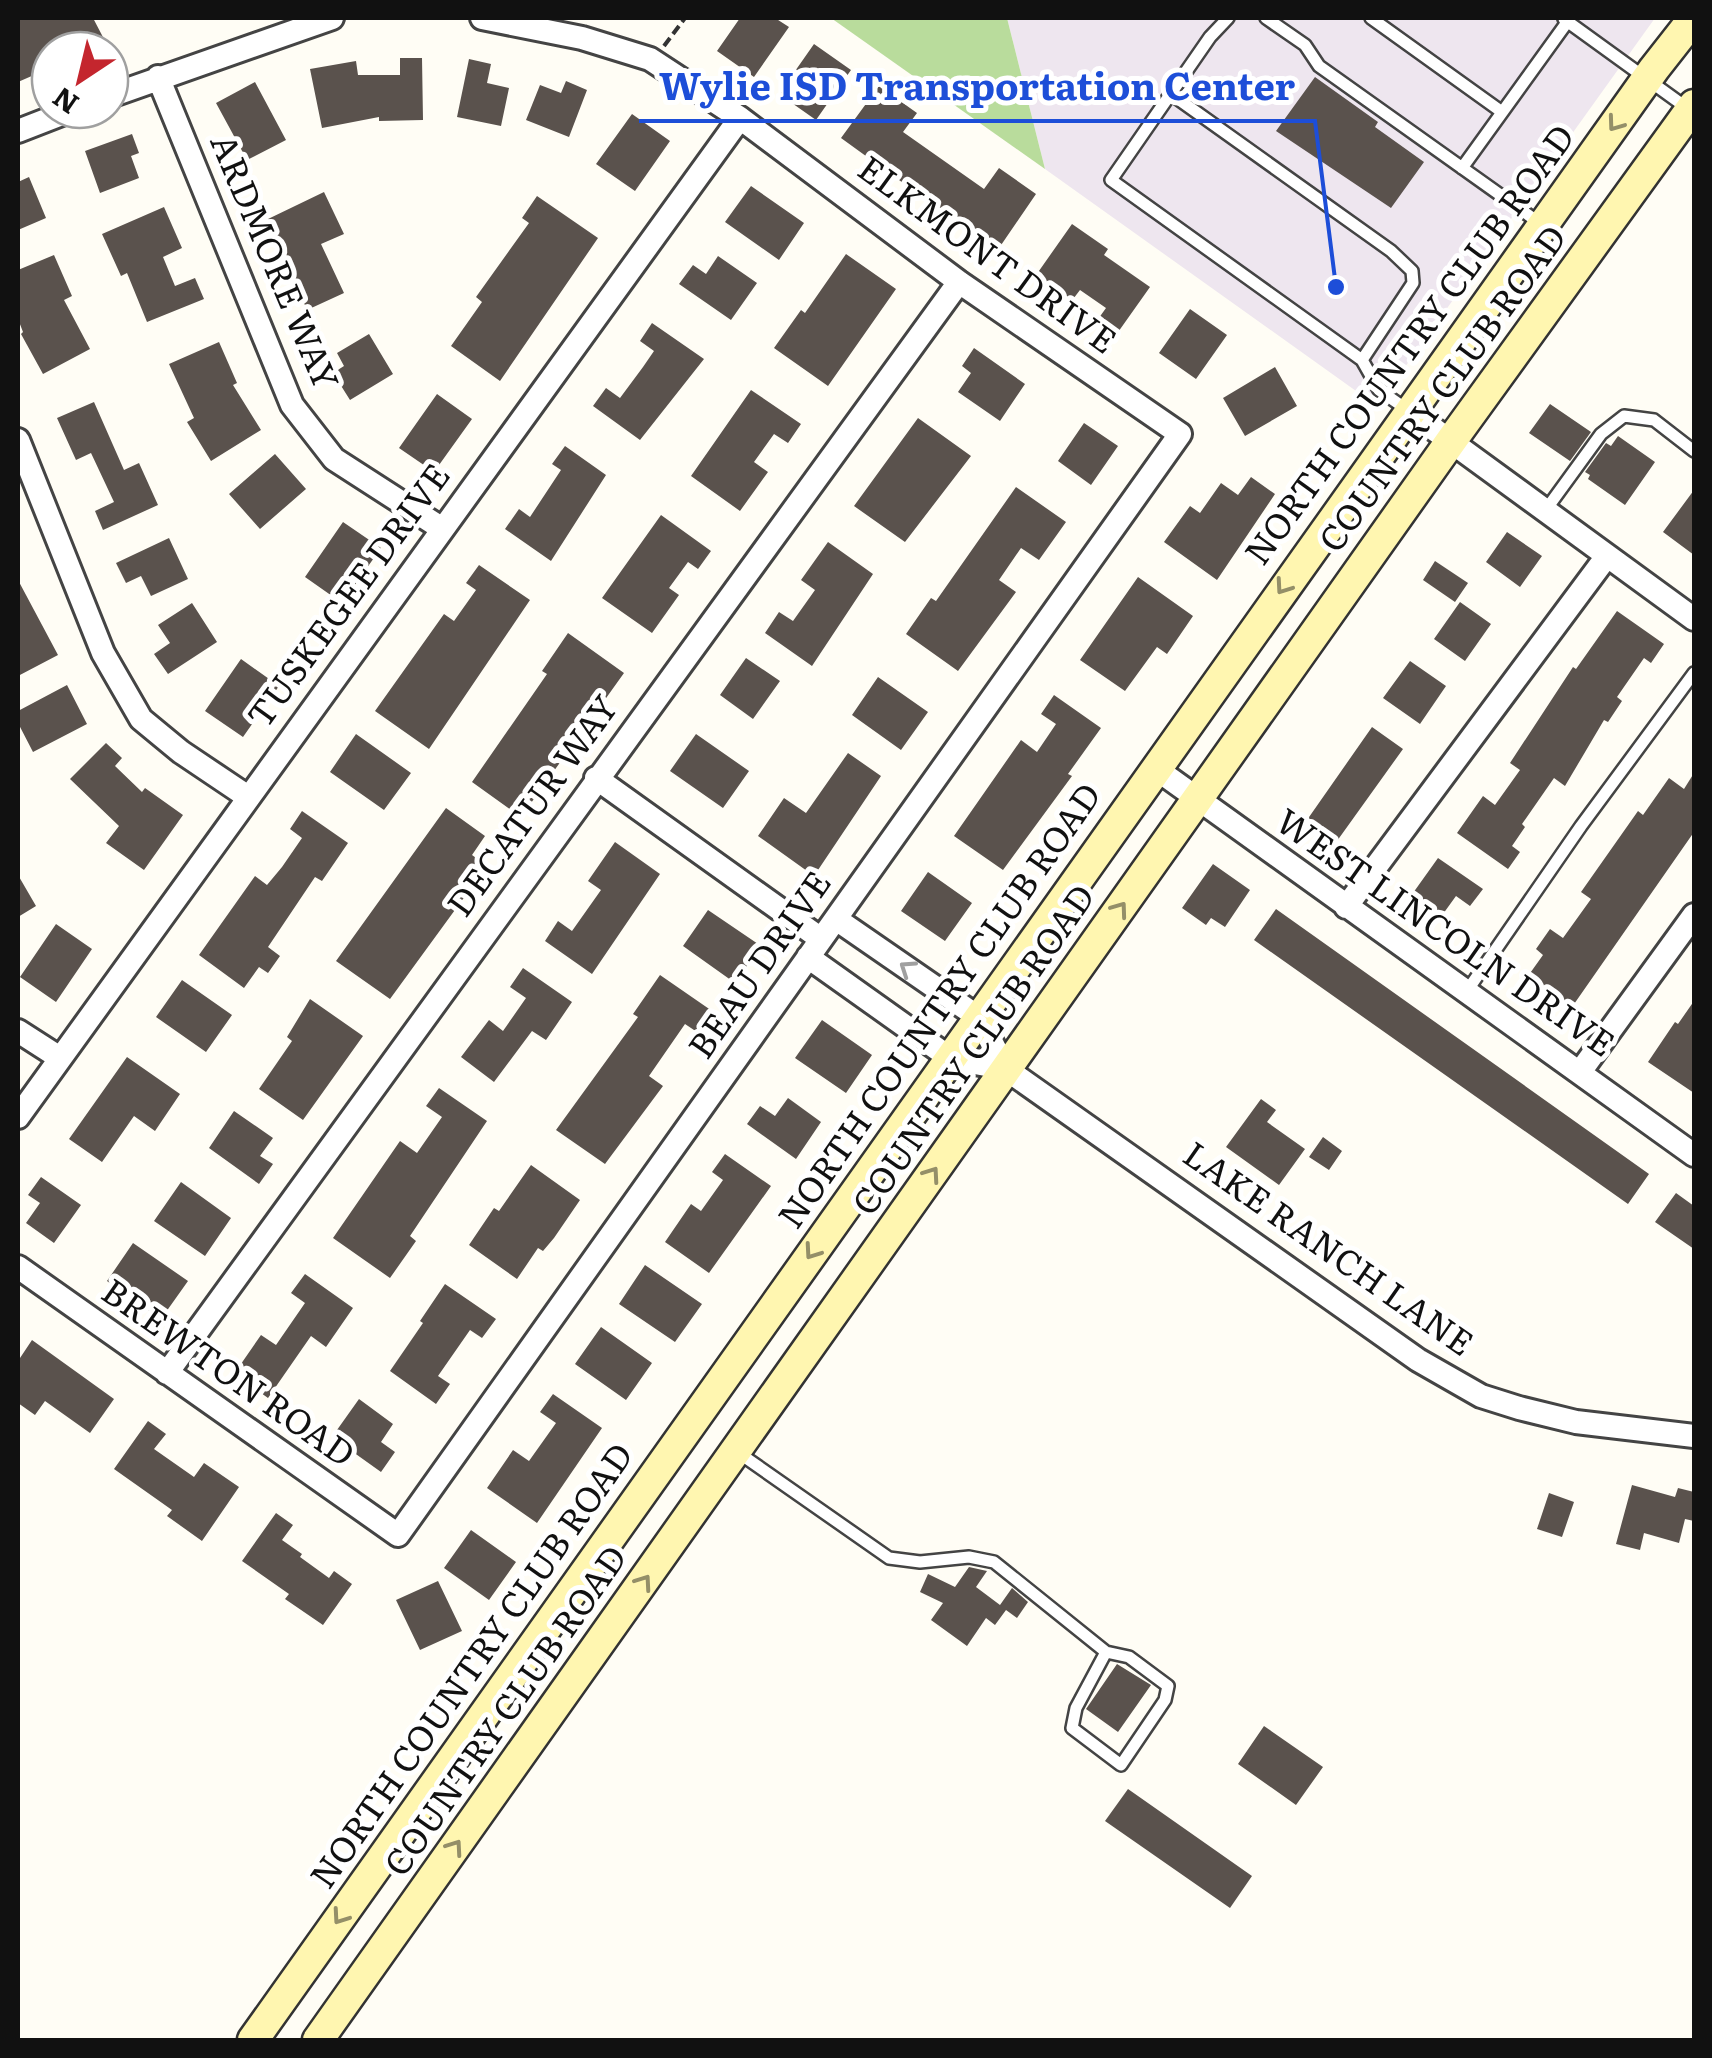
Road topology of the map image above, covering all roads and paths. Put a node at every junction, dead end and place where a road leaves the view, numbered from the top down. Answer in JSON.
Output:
{"nodes":[{"id":1,"x":332,"y":18,"type":"edge"},
{"id":2,"x":482,"y":18,"type":"edge"},
{"id":3,"x":685,"y":18,"type":"edge"},
{"id":4,"x":1228,"y":18,"type":"edge"},
{"id":5,"x":1266,"y":18,"type":"edge"},
{"id":6,"x":1371,"y":18,"type":"edge"},
{"id":7,"x":1694,"y":18,"type":"edge"},
{"id":8,"x":1565,"y":20,"type":"edge"},
{"id":9,"x":654,"y":61,"type":"junction"},
{"id":10,"x":158,"y":77,"type":"junction"},
{"id":11,"x":1648,"y":78,"type":"junction"},
{"id":12,"x":130,"y":88,"type":"edge"},
{"id":13,"x":1171,"y":94,"type":"junction"},
{"id":14,"x":1692,"y":108,"type":"edge"},
{"id":15,"x":1502,"y":112,"type":"junction"},
{"id":16,"x":740,"y":118,"type":"junction"},
{"id":17,"x":1462,"y":168,"type":"junction"},
{"id":18,"x":1542,"y":225,"type":"junction"},
{"id":19,"x":959,"y":282,"type":"junction"},
{"id":20,"x":1362,"y":360,"type":"junction"},
{"id":21,"x":1409,"y":411,"type":"junction"},
{"id":22,"x":1180,"y":434,"type":"joint"},
{"id":23,"x":18,"y":440,"type":"edge"},
{"id":24,"x":1451,"y":440,"type":"junction"},
{"id":25,"x":1694,"y":451,"type":"edge"},
{"id":26,"x":1545,"y":511,"type":"junction"},
{"id":27,"x":441,"y":528,"type":"junction"},
{"id":28,"x":1606,"y":556,"type":"junction"},
{"id":29,"x":1694,"y":619,"type":"edge"},
{"id":30,"x":1694,"y":673,"type":"edge"},
{"id":31,"x":1155,"y":768,"type":"junction"},
{"id":32,"x":596,"y":778,"type":"junction"},
{"id":33,"x":248,"y":797,"type":"junction"},
{"id":34,"x":1198,"y":800,"type":"junction"},
{"id":35,"x":1346,"y":906,"type":"junction"},
{"id":36,"x":1694,"y":915,"type":"edge"},
{"id":37,"x":836,"y":919,"type":"junction"},
{"id":38,"x":815,"y":948,"type":"junction"},
{"id":39,"x":1467,"y":991,"type":"junction"},
{"id":40,"x":978,"y":1017,"type":"junction"},
{"id":41,"x":18,"y":1031,"type":"edge"},
{"id":42,"x":60,"y":1058,"type":"junction"},
{"id":43,"x":950,"y":1058,"type":"junction"},
{"id":44,"x":1006,"y":1069,"type":"junction"},
{"id":45,"x":1580,"y":1072,"type":"junction"},
{"id":46,"x":18,"y":1118,"type":"edge"},
{"id":47,"x":1694,"y":1155,"type":"edge"},
{"id":48,"x":18,"y":1267,"type":"edge"},
{"id":49,"x":166,"y":1373,"type":"junction"},
{"id":50,"x":693,"y":1420,"type":"junction"},
{"id":51,"x":1694,"y":1436,"type":"edge"},
{"id":52,"x":736,"y":1451,"type":"junction"},
{"id":53,"x":398,"y":1536,"type":"joint"},
{"id":54,"x":1106,"y":1652,"type":"junction"},
{"id":55,"x":253,"y":2040,"type":"edge"},
{"id":56,"x":318,"y":2040,"type":"edge"}],
"edges":[{"from":1,"to":10,"type":"street"},
{"from":2,"to":9,"type":"street","name":"ELKMONT DRIVE"},
{"from":3,"to":9,"type":"path"},
{"from":4,"to":13,"type":"lane"},
{"from":5,"to":17,"type":"lane"},
{"from":6,"to":15,"type":"lane"},
{"from":7,"to":11,"type":"main road","name":"NORTH COUNTRY CLUB ROAD"},
{"from":8,"to":11,"type":"lane"},
{"from":8,"to":15,"type":"lane"},
{"from":9,"to":16,"type":"street","name":"ELKMONT DRIVE"},
{"from":10,"to":12,"type":"street"},
{"from":10,"to":27,"type":"street","name":"ARDMORE WAY"},
{"from":11,"to":14,"type":"lane"},
{"from":11,"to":18,"type":"main road","name":"NORTH COUNTRY CLUB ROAD","one_way":true},
{"from":13,"to":20,"type":"lane"},
{"from":13,"to":20,"type":"lane"},
{"from":14,"to":24,"type":"main road","name":"COUNTRY CLUB ROAD"},
{"from":15,"to":17,"type":"lane"},
{"from":16,"to":19,"type":"street","name":"ELKMONT DRIVE"},
{"from":16,"to":27,"type":"street","name":"TUSKEGEE DRIVE"},
{"from":17,"to":18,"type":"lane"},
{"from":18,"to":21,"type":"main road","name":"NORTH COUNTRY CLUB ROAD"},
{"from":19,"to":22,"type":"street","name":"ELKMONT DRIVE"},
{"from":19,"to":32,"type":"street","name":"DECATUR WAY"},
{"from":20,"to":21,"type":"lane"},
{"from":21,"to":24,"type":"street"},
{"from":21,"to":31,"type":"main road","name":"NORTH COUNTRY CLUB ROAD","one_way":true},
{"from":22,"to":37,"type":"street","name":"BEAU DRIVE"},
{"from":23,"to":33,"type":"street"},
{"from":24,"to":26,"type":"street"},
{"from":24,"to":34,"type":"main road","name":"COUNTRY CLUB ROAD"},
{"from":25,"to":26,"type":"lane"},
{"from":26,"to":28,"type":"street"},
{"from":27,"to":33,"type":"street","name":"TUSKEGEE DRIVE"},
{"from":28,"to":29,"type":"street"},
{"from":28,"to":35,"type":"street"},
{"from":30,"to":39,"type":"lane"},
{"from":31,"to":34,"type":"street","name":"WEST LINCOLN DRIVE"},
{"from":31,"to":40,"type":"main road","name":"NORTH COUNTRY CLUB ROAD"},
{"from":32,"to":38,"type":"street"},
{"from":32,"to":49,"type":"street","name":"DECATUR WAY"},
{"from":33,"to":42,"type":"street","name":"TUSKEGEE DRIVE"},
{"from":34,"to":35,"type":"street","name":"WEST LINCOLN DRIVE"},
{"from":44,"to":34,"type":"main road","name":"COUNTRY CLUB ROAD","one_way":true},
{"from":35,"to":39,"type":"street","name":"WEST LINCOLN DRIVE"},
{"from":36,"to":45,"type":"street"},
{"from":37,"to":38,"type":"street","name":"BEAU DRIVE"},
{"from":40,"to":37,"type":"street","one_way":true},
{"from":38,"to":43,"type":"street"},
{"from":38,"to":53,"type":"street","name":"BEAU DRIVE"},
{"from":39,"to":45,"type":"street","name":"WEST LINCOLN DRIVE"},
{"from":40,"to":43,"type":"main road","name":"NORTH COUNTRY CLUB ROAD"},
{"from":40,"to":44,"type":"street"},
{"from":41,"to":42,"type":"street"},
{"from":42,"to":46,"type":"street","name":"TUSKEGEE DRIVE"},
{"from":43,"to":44,"type":"street"},
{"from":43,"to":50,"type":"main road","name":"NORTH COUNTRY CLUB ROAD","one_way":true},
{"from":44,"to":51,"type":"street","name":"LAKE RANCH LANE"},
{"from":52,"to":44,"type":"main road","name":"COUNTRY CLUB ROAD","one_way":true},
{"from":45,"to":47,"type":"street","name":"WEST LINCOLN DRIVE"},
{"from":48,"to":49,"type":"street","name":"BREWTON ROAD"},
{"from":49,"to":53,"type":"street","name":"BREWTON ROAD"},
{"from":50,"to":52,"type":"main road"},
{"from":50,"to":55,"type":"main road","name":"NORTH COUNTRY CLUB ROAD","one_way":true},
{"from":52,"to":54,"type":"lane"},
{"from":56,"to":52,"type":"main road","name":"COUNTRY CLUB ROAD","one_way":true},
{"from":54,"to":54,"type":"lane"}]}
